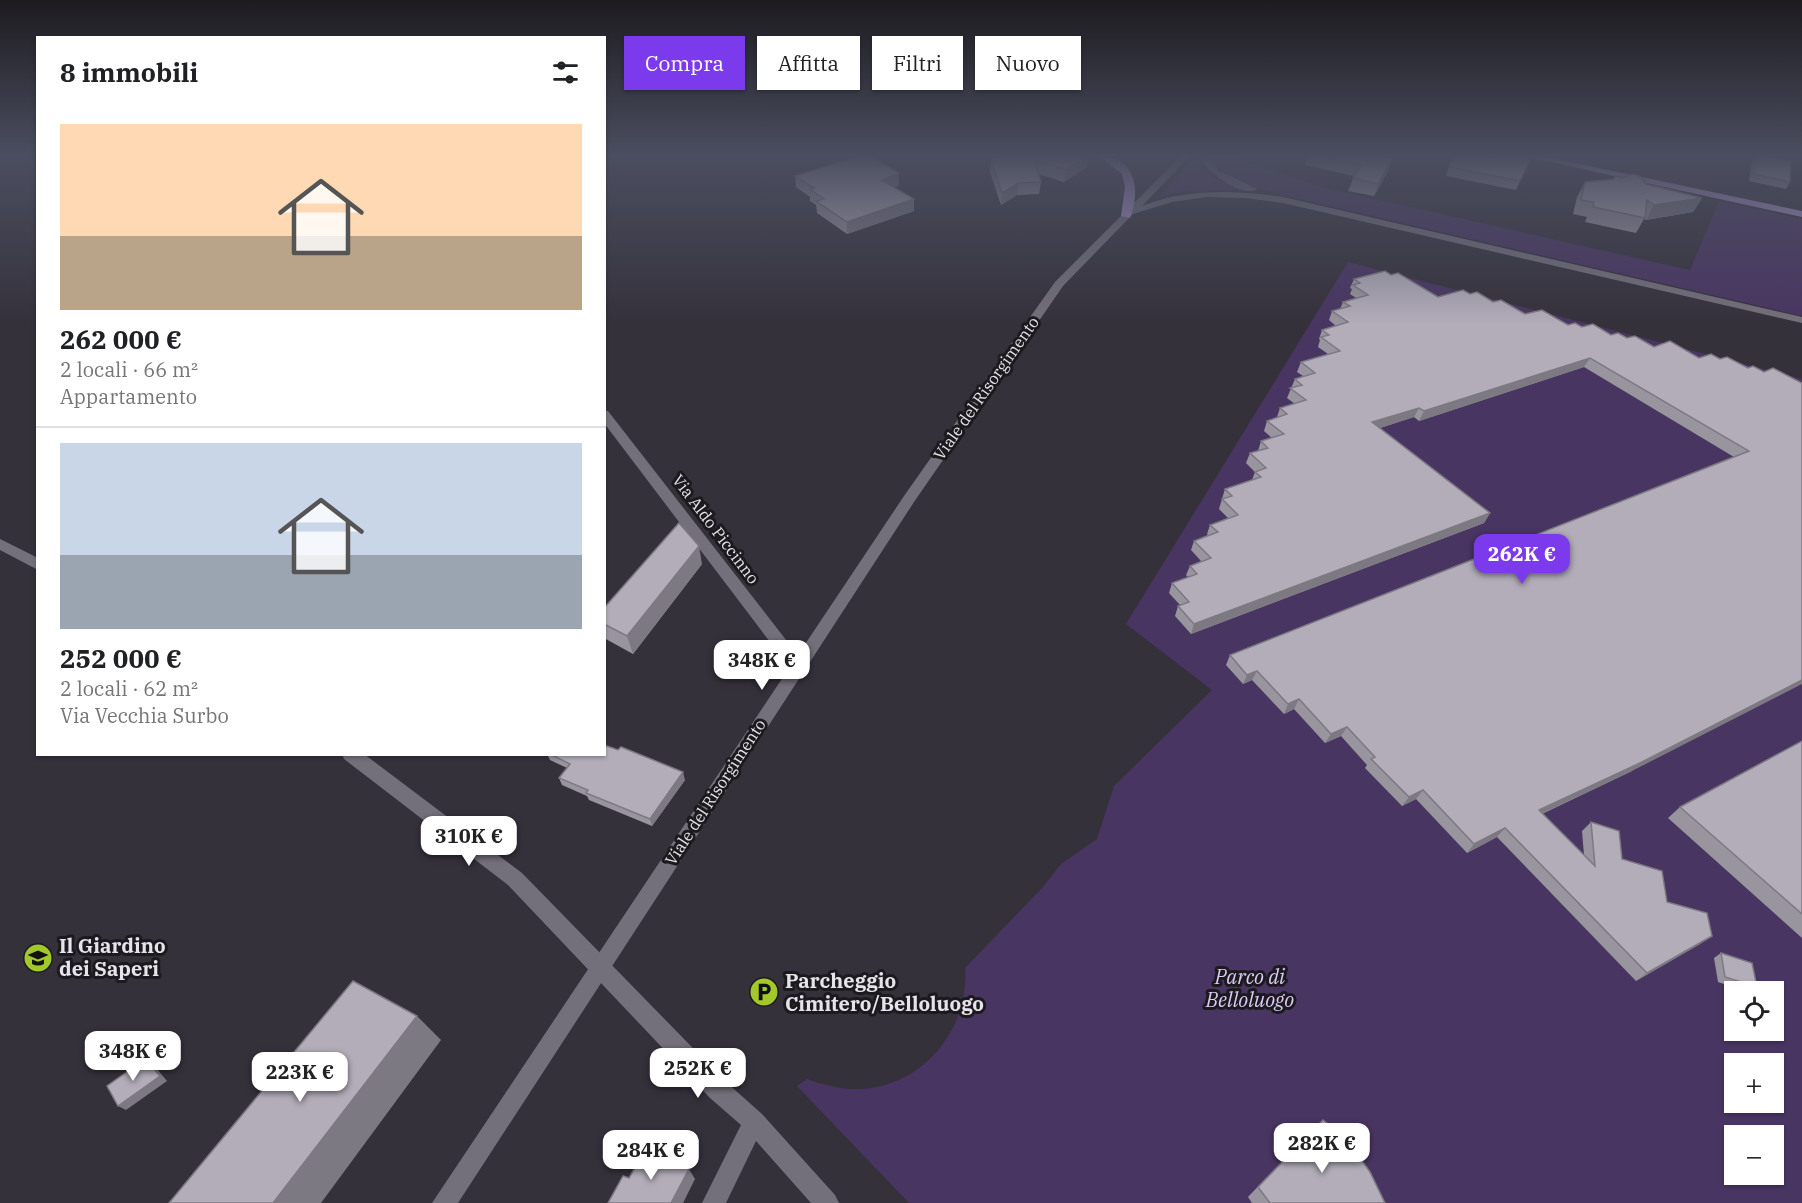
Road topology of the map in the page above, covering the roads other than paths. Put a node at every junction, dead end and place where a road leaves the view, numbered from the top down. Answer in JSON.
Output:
{"nodes":[{"id":1,"x":1126,"y":212,"type":"edge"},
{"id":2,"x":1129,"y":212,"type":"edge"},
{"id":3,"x":1130,"y":212,"type":"edge"},
{"id":4,"x":1135,"y":212,"type":"edge"},
{"id":5,"x":1336,"y":212,"type":"edge"},
{"id":6,"x":1126,"y":216,"type":"junction"},
{"id":7,"x":1802,"y":320,"type":"edge"},
{"id":8,"x":606,"y":417,"type":"edge"},
{"id":9,"x":0,"y":544,"type":"edge"},
{"id":10,"x":36,"y":564,"type":"edge"},
{"id":11,"x":798,"y":667,"type":"junction"},
{"id":12,"x":353,"y":756,"type":"edge"},
{"id":13,"x":600,"y":967,"type":"junction"},
{"id":14,"x":754,"y":1122,"type":"junction"},
{"id":15,"x":444,"y":1203,"type":"edge"},
{"id":16,"x":714,"y":1203,"type":"edge"},
{"id":17,"x":827,"y":1203,"type":"edge"}],
"edges":[{"from":1,"to":6,"type":"highway"},
{"from":2,"to":6,"type":"main road","name":"Viale del Risorgimento"},
{"from":3,"to":6,"type":"main road","name":"Viale del Risorgimento"},
{"from":4,"to":6,"type":"main road"},
{"from":5,"to":7,"type":"main road"},
{"from":6,"to":11,"type":"main road","name":"Viale del Risorgimento"},
{"from":8,"to":11,"type":"main road","name":"Via Aldo Piccinno"},
{"from":9,"to":10,"type":"main road"},
{"from":11,"to":13,"type":"main road","name":"Viale del Risorgimento"},
{"from":12,"to":13,"type":"main road"},
{"from":13,"to":14,"type":"main road"},
{"from":13,"to":15,"type":"main road","name":"Viale del Risorgimento"},
{"from":14,"to":16,"type":"main road"},
{"from":14,"to":17,"type":"main road"}]}
